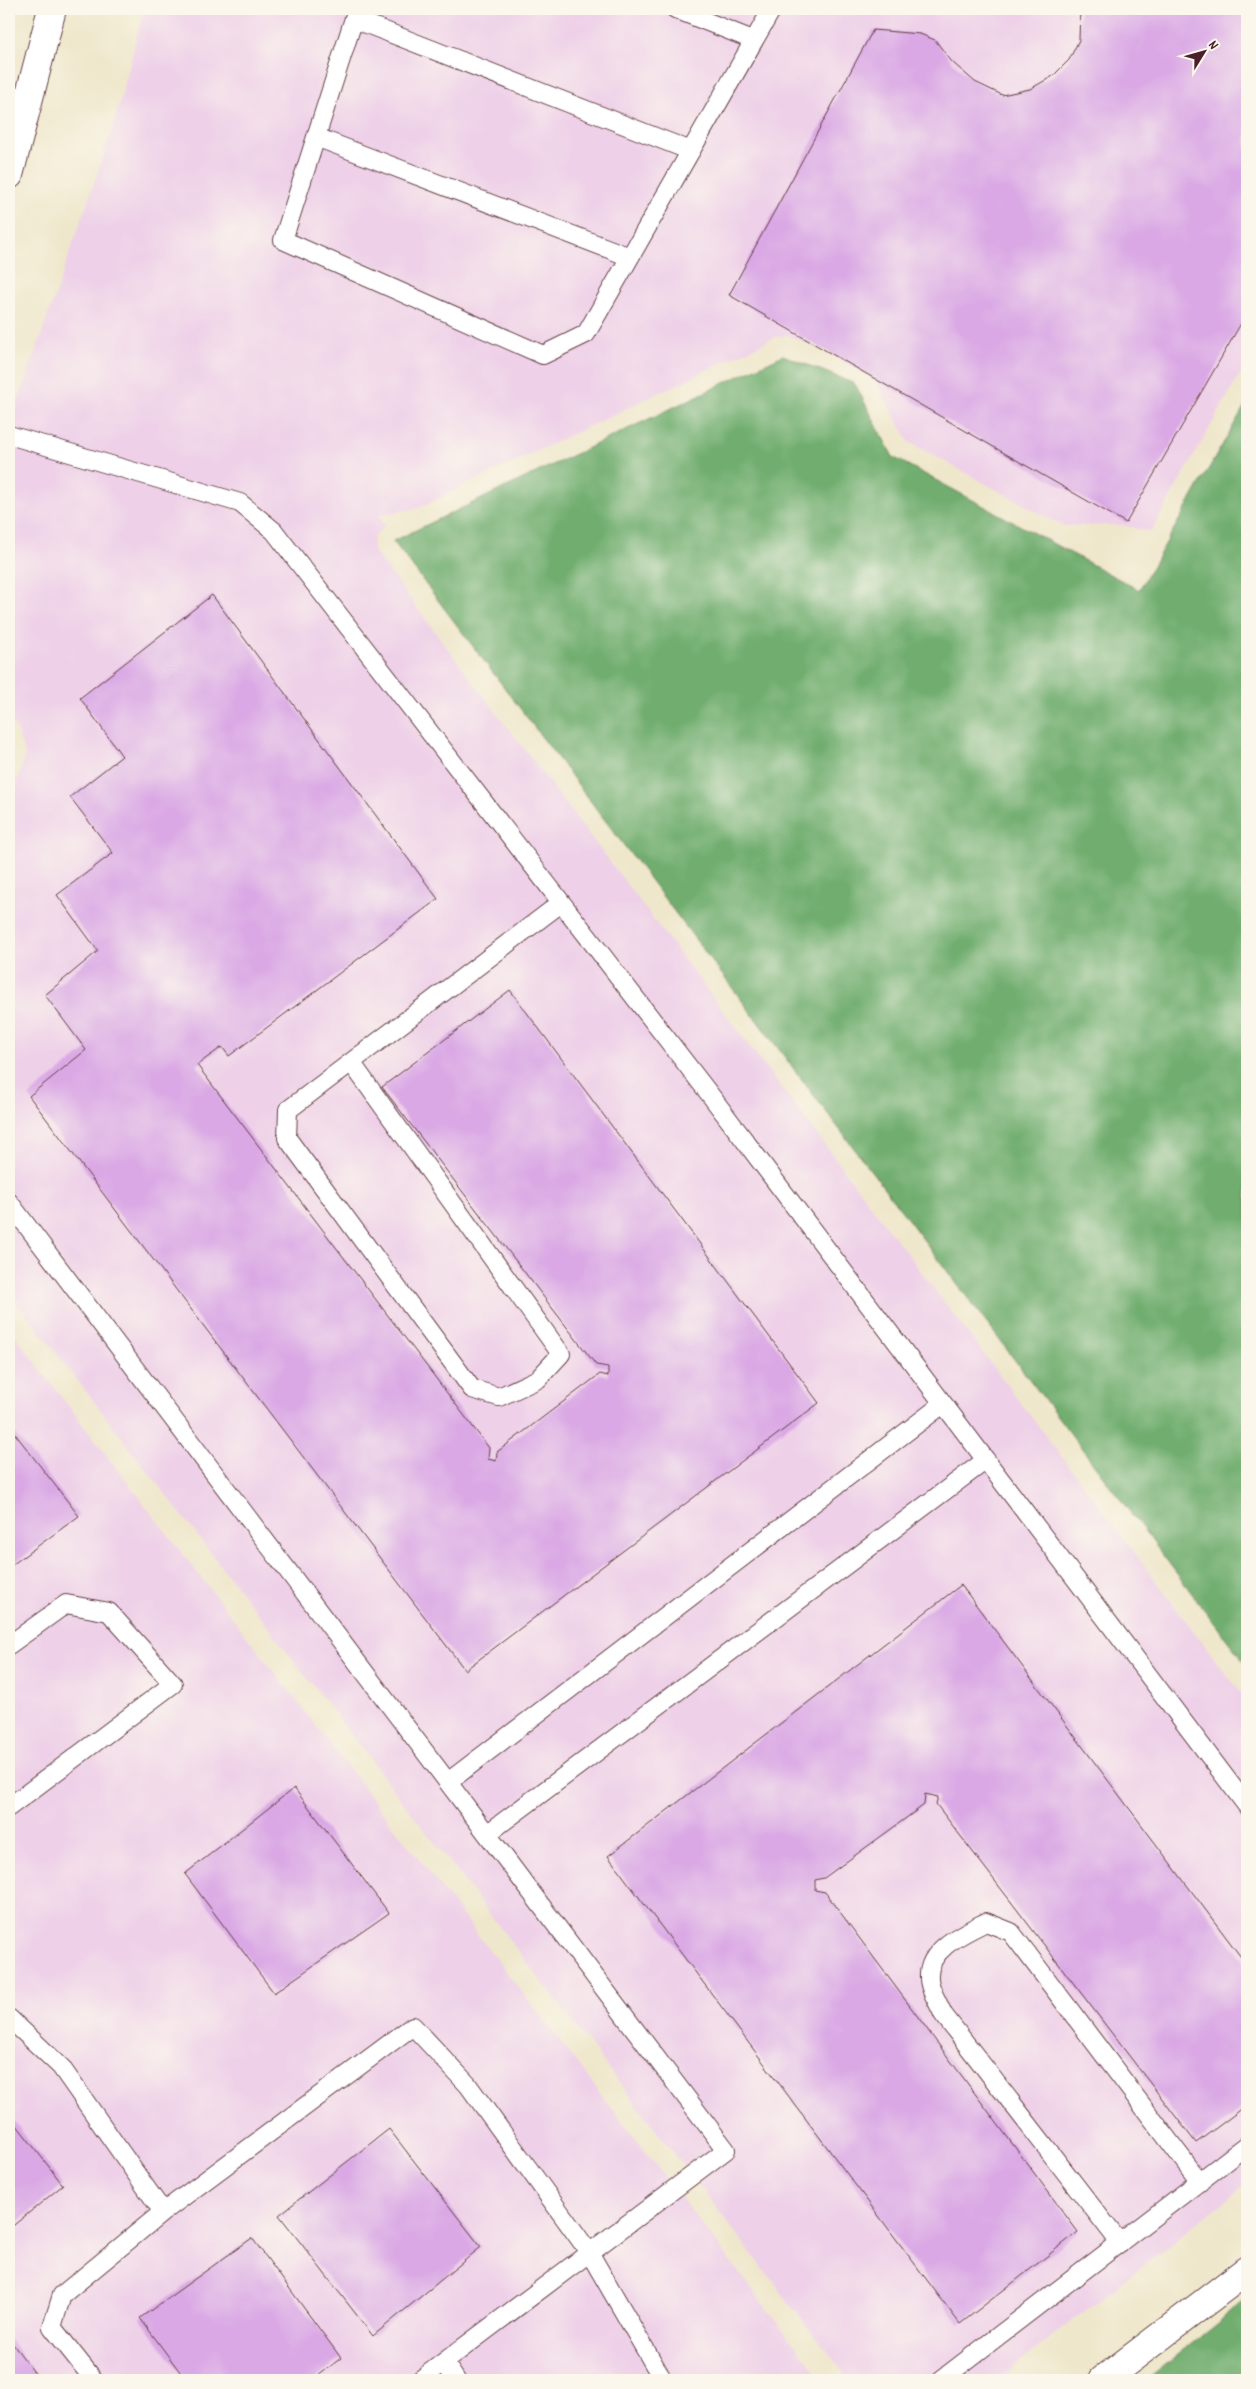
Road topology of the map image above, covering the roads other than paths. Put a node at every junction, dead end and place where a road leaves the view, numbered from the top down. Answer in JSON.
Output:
{"nodes":[{"id":1,"x":52,"y":9,"type":"edge"},
{"id":2,"x":675,"y":9,"type":"edge"},
{"id":3,"x":772,"y":9,"type":"edge"},
{"id":4,"x":356,"y":14,"type":"edge"},
{"id":5,"x":753,"y":40,"type":"junction"},
{"id":6,"x":316,"y":137,"type":"junction"},
{"id":7,"x":691,"y":151,"type":"junction"},
{"id":8,"x":9,"y":175,"type":"edge"},
{"id":9,"x":630,"y":257,"type":"junction"},
{"id":10,"x":9,"y":435,"type":"edge"},
{"id":11,"x":561,"y":903,"type":"junction"},
{"id":12,"x":351,"y":1062,"type":"junction"},
{"id":13,"x":9,"y":1202,"type":"edge"},
{"id":14,"x":943,"y":1404,"type":"junction"},
{"id":15,"x":986,"y":1460,"type":"junction"},
{"id":16,"x":9,"y":1645,"type":"edge"},
{"id":17,"x":448,"y":1782,"type":"junction"},
{"id":18,"x":1247,"y":1806,"type":"edge"},
{"id":19,"x":9,"y":1807,"type":"edge"},
{"id":20,"x":487,"y":1834,"type":"junction"},
{"id":21,"x":9,"y":2018,"type":"edge"},
{"id":22,"x":1247,"y":2146,"type":"edge"},
{"id":23,"x":1200,"y":2182,"type":"junction"},
{"id":24,"x":163,"y":2212,"type":"junction"},
{"id":25,"x":1120,"y":2243,"type":"junction"},
{"id":26,"x":589,"y":2252,"type":"junction"},
{"id":27,"x":1247,"y":2270,"type":"edge"},
{"id":28,"x":444,"y":2362,"type":"junction"},
{"id":29,"x":94,"y":2380,"type":"edge"},
{"id":30,"x":420,"y":2380,"type":"edge"},
{"id":31,"x":456,"y":2380,"type":"edge"},
{"id":32,"x":663,"y":2380,"type":"edge"},
{"id":33,"x":941,"y":2380,"type":"edge"},
{"id":34,"x":1102,"y":2380,"type":"edge"}],
"edges":[{"from":1,"to":8,"type":"street"},
{"from":2,"to":5,"type":"lane"},
{"from":3,"to":5,"type":"lane"},
{"from":4,"to":6,"type":"lane"},
{"from":4,"to":7,"type":"lane"},
{"from":5,"to":7,"type":"lane"},
{"from":6,"to":9,"type":"lane"},
{"from":6,"to":9,"type":"lane"},
{"from":7,"to":9,"type":"lane"},
{"from":10,"to":11,"type":"lane"},
{"from":11,"to":12,"type":"lane"},
{"from":11,"to":14,"type":"lane"},
{"from":12,"to":12,"type":"lane"},
{"from":13,"to":17,"type":"lane"},
{"from":14,"to":15,"type":"lane"},
{"from":14,"to":17,"type":"lane"},
{"from":15,"to":18,"type":"lane"},
{"from":15,"to":20,"type":"lane"},
{"from":16,"to":19,"type":"lane"},
{"from":17,"to":20,"type":"lane"},
{"from":20,"to":26,"type":"lane"},
{"from":21,"to":24,"type":"lane"},
{"from":22,"to":23,"type":"lane"},
{"from":23,"to":25,"type":"lane"},
{"from":23,"to":25,"type":"lane"},
{"from":24,"to":26,"type":"lane"},
{"from":24,"to":29,"type":"lane"},
{"from":25,"to":33,"type":"lane"},
{"from":26,"to":28,"type":"lane"},
{"from":26,"to":32,"type":"lane"},
{"from":27,"to":34,"type":"street"},
{"from":28,"to":30,"type":"lane"},
{"from":28,"to":31,"type":"lane"}]}
